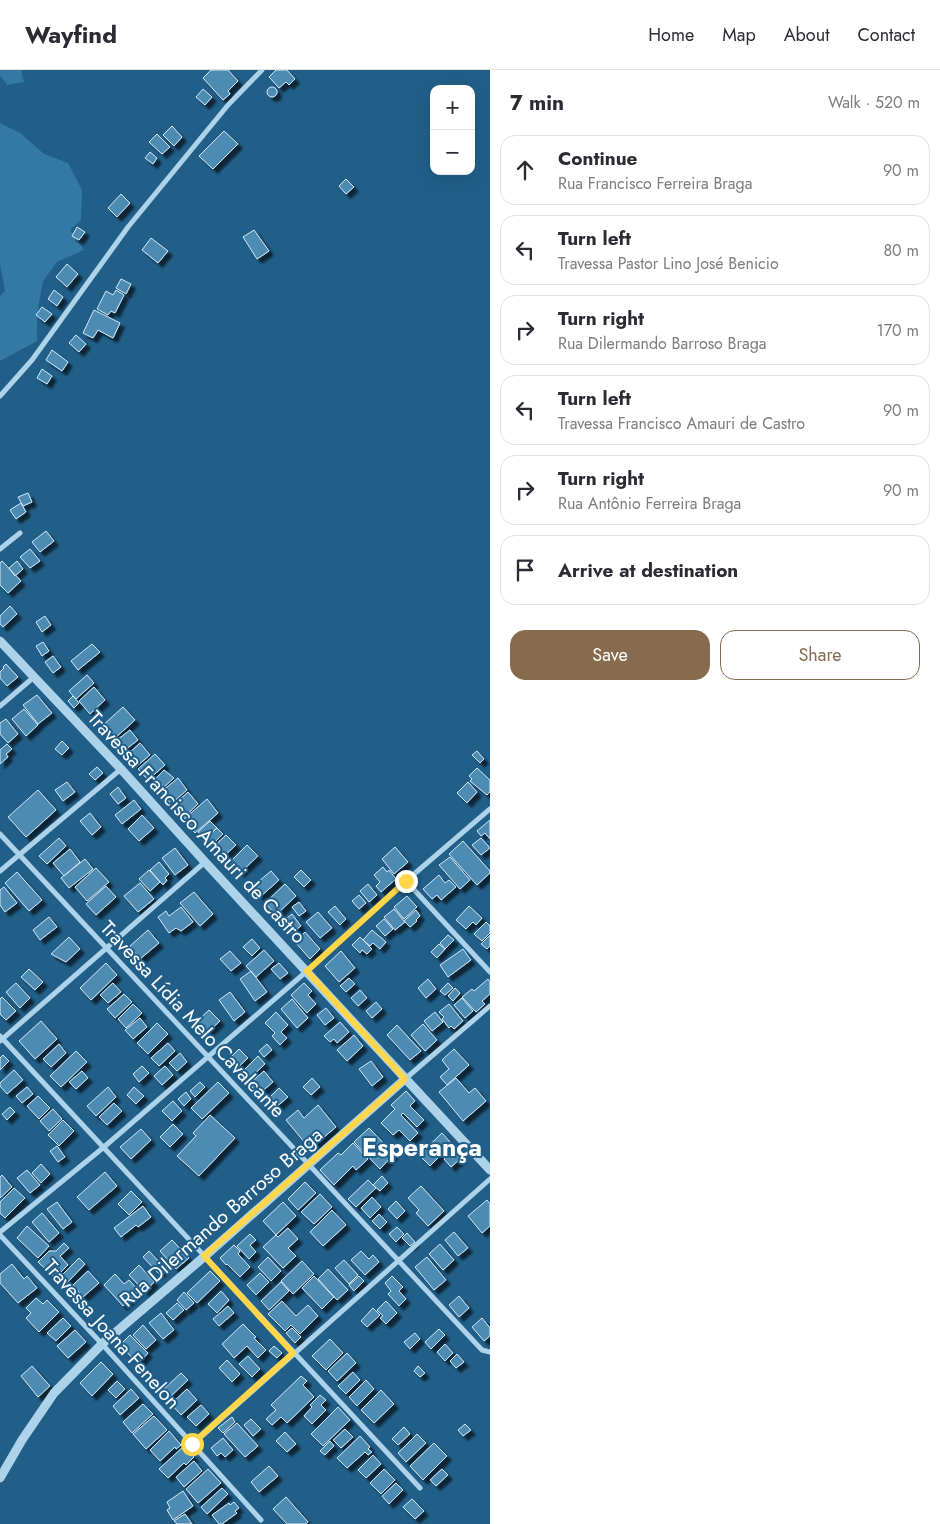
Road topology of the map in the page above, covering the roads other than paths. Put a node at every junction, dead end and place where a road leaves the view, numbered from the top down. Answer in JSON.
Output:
{"nodes":[{"id":1,"x":262,"y":70,"type":"edge"},
{"id":2,"x":0,"y":396,"type":"edge"},
{"id":3,"x":20,"y":533,"type":"dead end"},
{"id":4,"x":0,"y":549,"type":"edge"},
{"id":5,"x":0,"y":641,"type":"edge"},
{"id":6,"x":34,"y":677,"type":"junction"},
{"id":7,"x":0,"y":706,"type":"edge"},
{"id":8,"x":121,"y":769,"type":"junction"},
{"id":9,"x":490,"y":809,"type":"edge"},
{"id":10,"x":0,"y":834,"type":"edge"},
{"id":11,"x":19,"y":855,"type":"junction"},
{"id":12,"x":205,"y":862,"type":"junction"},
{"id":13,"x":0,"y":870,"type":"edge"},
{"id":14,"x":406,"y":881,"type":"junction"},
{"id":15,"x":106,"y":948,"type":"junction"},
{"id":16,"x":307,"y":971,"type":"junction"},
{"id":17,"x":490,"y":972,"type":"edge"},
{"id":18,"x":490,"y":1006,"type":"edge"},
{"id":19,"x":1,"y":1039,"type":"edge"},
{"id":20,"x":208,"y":1057,"type":"junction"},
{"id":21,"x":405,"y":1079,"type":"junction"},
{"id":22,"x":104,"y":1147,"type":"junction"},
{"id":23,"x":308,"y":1164,"type":"junction"},
{"id":24,"x":490,"y":1170,"type":"edge"},
{"id":25,"x":490,"y":1179,"type":"edge"},
{"id":26,"x":0,"y":1234,"type":"edge"},
{"id":27,"x":204,"y":1256,"type":"junction"},
{"id":28,"x":398,"y":1260,"type":"junction"},
{"id":29,"x":102,"y":1344,"type":"junction"},
{"id":30,"x":490,"y":1352,"type":"edge"},
{"id":31,"x":293,"y":1353,"type":"junction"},
{"id":32,"x":192,"y":1444,"type":"junction"},
{"id":33,"x":0,"y":1478,"type":"edge"},
{"id":34,"x":420,"y":1488,"type":"dead end"},
{"id":35,"x":261,"y":1520,"type":"dead end"}],
"edges":[{"from":1,"to":2,"type":"street"},
{"from":3,"to":4,"type":"street"},
{"from":5,"to":6,"type":"street","name":"Travessa Francisco Amauri de Castro"},
{"from":6,"to":7,"type":"street"},
{"from":6,"to":8,"type":"street","name":"Travessa Francisco Amauri de Castro"},
{"from":8,"to":11,"type":"street"},
{"from":8,"to":12,"type":"street","name":"Travessa Francisco Amauri de Castro"},
{"from":9,"to":14,"type":"street"},
{"from":10,"to":11,"type":"street","name":"Travessa Lídia Melo Cavalcante"},
{"from":11,"to":13,"type":"street"},
{"from":11,"to":15,"type":"street","name":"Travessa Lídia Melo Cavalcante"},
{"from":12,"to":15,"type":"street"},
{"from":12,"to":16,"type":"street","name":"Travessa Francisco Amauri de Castro"},
{"from":14,"to":16,"type":"street"},
{"from":14,"to":17,"type":"street"},
{"from":15,"to":19,"type":"street"},
{"from":15,"to":20,"type":"street","name":"Travessa Lídia Melo Cavalcante"},
{"from":16,"to":20,"type":"street"},
{"from":16,"to":21,"type":"street","name":"Travessa Francisco Amauri de Castro"},
{"from":18,"to":21,"type":"street","name":"Rua Dilermando Barroso Braga"},
{"from":19,"to":22,"type":"street"},
{"from":20,"to":22,"type":"street"},
{"from":20,"to":23,"type":"street","name":"Travessa Lídia Melo Cavalcante"},
{"from":21,"to":23,"type":"street","name":"Rua Dilermando Barroso Braga"},
{"from":21,"to":24,"type":"street","name":"Travessa Francisco Amauri de Castro"},
{"from":22,"to":26,"type":"street"},
{"from":22,"to":27,"type":"street"},
{"from":23,"to":27,"type":"street","name":"Rua Dilermando Barroso Braga"},
{"from":23,"to":28,"type":"street","name":"Travessa Lídia Melo Cavalcante"},
{"from":25,"to":28,"type":"street"},
{"from":26,"to":29,"type":"street","name":"Travessa Joana Fenelon"},
{"from":27,"to":29,"type":"street","name":"Rua Dilermando Barroso Braga"},
{"from":27,"to":31,"type":"street"},
{"from":28,"to":30,"type":"street","name":"Travessa Lídia Melo Cavalcante"},
{"from":28,"to":31,"type":"street"},
{"from":29,"to":32,"type":"street","name":"Travessa Joana Fenelon"},
{"from":29,"to":33,"type":"street","name":"Rua Dilermando Barroso Braga"},
{"from":31,"to":32,"type":"street"},
{"from":31,"to":34,"type":"street"},
{"from":32,"to":35,"type":"street","name":"Travessa Joana Fenelon"}]}
